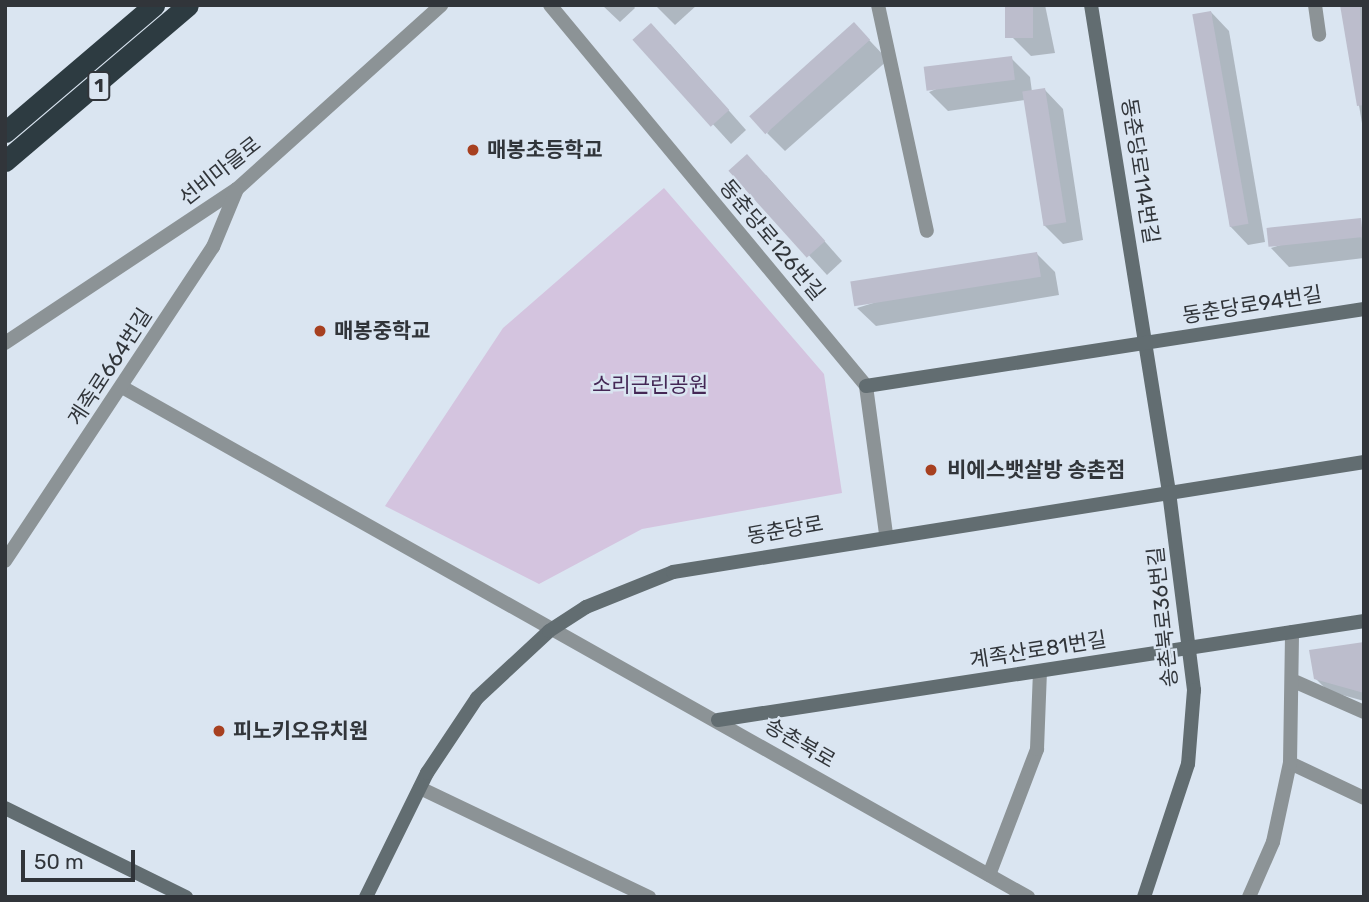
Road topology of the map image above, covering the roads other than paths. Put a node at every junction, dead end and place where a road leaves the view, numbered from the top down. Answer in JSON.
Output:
{"nodes":[{"id":1,"x":154,"y":5,"type":"edge"},
{"id":2,"x":188,"y":5,"type":"edge"},
{"id":3,"x":441,"y":5,"type":"edge"},
{"id":4,"x":550,"y":5,"type":"edge"},
{"id":5,"x":878,"y":5,"type":"edge"},
{"id":6,"x":1091,"y":5,"type":"edge"},
{"id":7,"x":1315,"y":5,"type":"edge"},
{"id":8,"x":1319,"y":35,"type":"dead end"},
{"id":9,"x":5,"y":132,"type":"edge"},
{"id":10,"x":5,"y":162,"type":"edge"},
{"id":11,"x":237,"y":189,"type":"junction"},
{"id":12,"x":927,"y":231,"type":"dead end"},
{"id":13,"x":1364,"y":309,"type":"edge"},
{"id":14,"x":5,"y":343,"type":"edge"},
{"id":15,"x":1146,"y":343,"type":"junction"},
{"id":16,"x":866,"y":386,"type":"junction"},
{"id":17,"x":122,"y":387,"type":"junction"},
{"id":18,"x":1364,"y":462,"type":"edge"},
{"id":19,"x":1169,"y":492,"type":"junction"},
{"id":20,"x":886,"y":534,"type":"junction"},
{"id":21,"x":5,"y":561,"type":"edge"},
{"id":22,"x":1364,"y":621,"type":"edge"},
{"id":23,"x":550,"y":631,"type":"junction"},
{"id":24,"x":1292,"y":632,"type":"junction"},
{"id":25,"x":1191,"y":648,"type":"junction"},
{"id":26,"x":1040,"y":671,"type":"junction"},
{"id":27,"x":1296,"y":682,"type":"junction"},
{"id":28,"x":1364,"y":712,"type":"edge"},
{"id":29,"x":718,"y":720,"type":"junction"},
{"id":30,"x":1290,"y":763,"type":"junction"},
{"id":31,"x":420,"y":788,"type":"junction"},
{"id":32,"x":1364,"y":798,"type":"edge"},
{"id":33,"x":5,"y":808,"type":"edge"},
{"id":34,"x":989,"y":875,"type":"junction"},
{"id":35,"x":186,"y":897,"type":"edge"},
{"id":36,"x":366,"y":897,"type":"edge"},
{"id":37,"x":649,"y":897,"type":"edge"},
{"id":38,"x":1028,"y":897,"type":"edge"},
{"id":39,"x":1144,"y":897,"type":"edge"},
{"id":40,"x":1249,"y":897,"type":"edge"}],
"edges":[{"from":1,"to":9,"type":"highway","number":"1"},
{"from":2,"to":10,"type":"highway","number":"1"},
{"from":3,"to":11,"type":"street","name":"선비마을로"},
{"from":4,"to":16,"type":"street","name":"동춘당로126번길"},
{"from":5,"to":12,"type":"street"},
{"from":6,"to":15,"type":"main road","name":"동춘당로114번길"},
{"from":7,"to":8,"type":"street"},
{"from":11,"to":14,"type":"street","name":"선비마을로"},
{"from":11,"to":17,"type":"street","name":"계족로664번길"},
{"from":13,"to":15,"type":"main road","name":"동춘당로94번길"},
{"from":15,"to":16,"type":"main road"},
{"from":15,"to":19,"type":"main road","name":"동춘당로114번길"},
{"from":16,"to":20,"type":"street"},
{"from":17,"to":21,"type":"street","name":"계족로664번길"},
{"from":17,"to":23,"type":"street","name":"송촌북로"},
{"from":18,"to":19,"type":"main road","name":"동춘당로"},
{"from":19,"to":20,"type":"main road","name":"동춘당로"},
{"from":19,"to":25,"type":"main road","name":"송촌북로36번길"},
{"from":20,"to":23,"type":"main road","name":"동춘당로"},
{"from":22,"to":24,"type":"main road","name":"계족산로81번길"},
{"from":23,"to":29,"type":"street","name":"송촌북로"},
{"from":23,"to":31,"type":"main road","name":"동춘당로"},
{"from":24,"to":25,"type":"main road","name":"계족산로81번길"},
{"from":24,"to":27,"type":"street"},
{"from":25,"to":26,"type":"main road","name":"계족산로81번길"},
{"from":25,"to":39,"type":"main road","name":"송촌북로36번길"},
{"from":26,"to":29,"type":"main road","name":"계족산로81번길"},
{"from":26,"to":34,"type":"street"},
{"from":27,"to":28,"type":"street"},
{"from":27,"to":30,"type":"street"},
{"from":29,"to":34,"type":"street","name":"송촌북로"},
{"from":30,"to":32,"type":"street"},
{"from":30,"to":40,"type":"street"},
{"from":31,"to":36,"type":"main road","name":"동춘당로"},
{"from":31,"to":37,"type":"street"},
{"from":33,"to":35,"type":"main road"},
{"from":34,"to":38,"type":"street","name":"송촌북로"}]}
